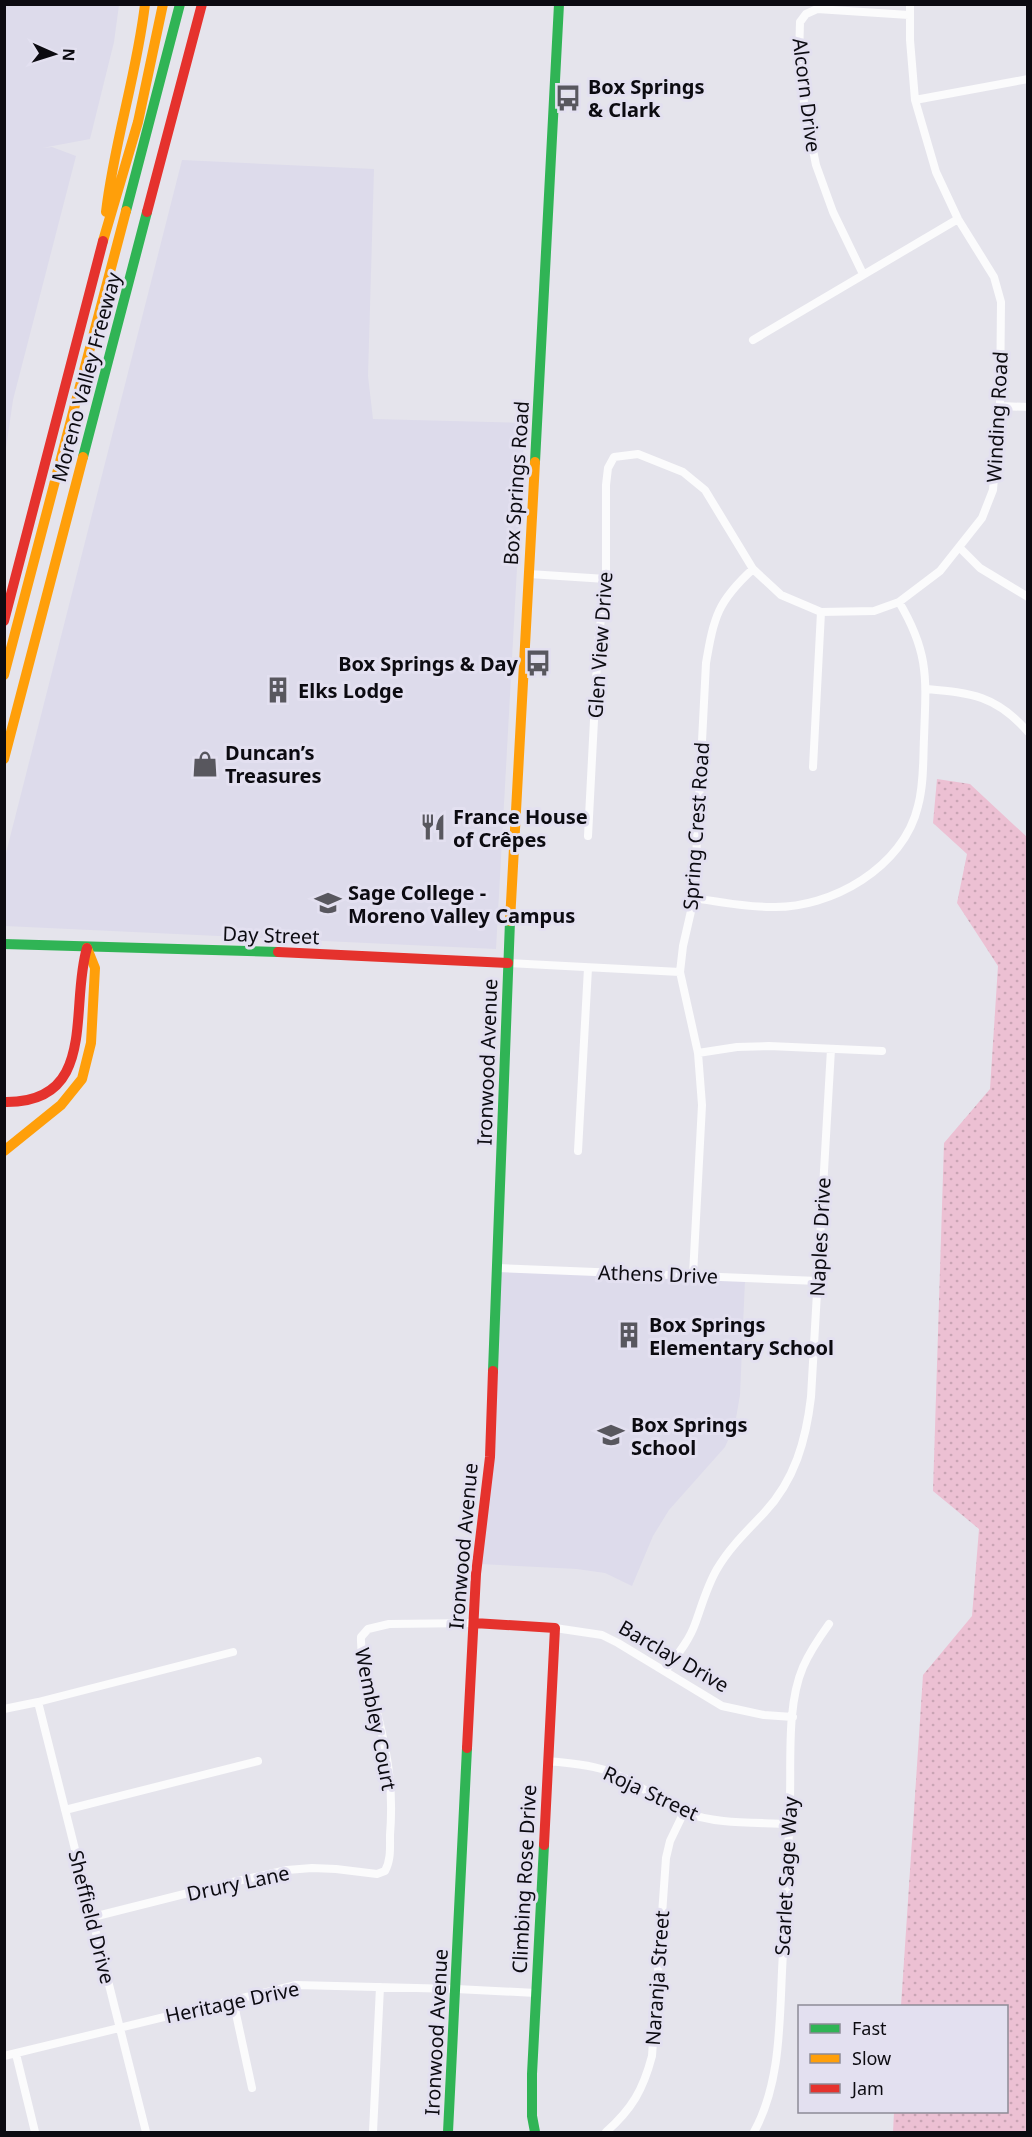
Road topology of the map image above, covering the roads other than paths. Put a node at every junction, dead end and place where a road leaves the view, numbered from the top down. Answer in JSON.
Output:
{"nodes":[{"id":1,"x":145,"y":4,"type":"edge"},
{"id":2,"x":163,"y":4,"type":"edge"},
{"id":3,"x":180,"y":4,"type":"edge"},
{"id":4,"x":202,"y":4,"type":"edge"},
{"id":5,"x":559,"y":4,"type":"edge"},
{"id":6,"x":910,"y":4,"type":"edge"},
{"id":7,"x":909,"y":15,"type":"junction"},
{"id":8,"x":1028,"y":79,"type":"edge"},
{"id":9,"x":915,"y":100,"type":"junction"},
{"id":10,"x":958,"y":219,"type":"junction"},
{"id":11,"x":105,"y":236,"type":"junction"},
{"id":12,"x":863,"y":274,"type":"junction"},
{"id":13,"x":753,"y":340,"type":"dead end"},
{"id":14,"x":1000,"y":406,"type":"junction"},
{"id":15,"x":1028,"y":407,"type":"edge"},
{"id":16,"x":615,"y":457,"type":"joint"},
{"id":17,"x":960,"y":548,"type":"junction"},
{"id":18,"x":753,"y":569,"type":"junction"},
{"id":19,"x":529,"y":574,"type":"junction"},
{"id":20,"x":606,"y":579,"type":"junction"},
{"id":21,"x":1028,"y":597,"type":"edge"},
{"id":22,"x":899,"y":602,"type":"junction"},
{"id":23,"x":821,"y":612,"type":"junction"},
{"id":24,"x":4,"y":621,"type":"edge"},
{"id":25,"x":4,"y":675,"type":"edge"},
{"id":26,"x":926,"y":689,"type":"junction"},
{"id":27,"x":1028,"y":732,"type":"edge"},
{"id":28,"x":4,"y":759,"type":"edge"},
{"id":29,"x":813,"y":767,"type":"dead end"},
{"id":30,"x":588,"y":836,"type":"dead end"},
{"id":31,"x":694,"y":898,"type":"junction"},
{"id":32,"x":4,"y":944,"type":"edge"},
{"id":33,"x":87,"y":948,"type":"junction"},
{"id":34,"x":508,"y":963,"type":"junction"},
{"id":35,"x":588,"y":968,"type":"junction"},
{"id":36,"x":680,"y":972,"type":"junction"},
{"id":37,"x":831,"y":1049,"type":"junction"},
{"id":38,"x":882,"y":1051,"type":"dead end"},
{"id":39,"x":698,"y":1053,"type":"junction"},
{"id":40,"x":4,"y":1102,"type":"edge"},
{"id":41,"x":4,"y":1151,"type":"edge"},
{"id":42,"x":578,"y":1151,"type":"dead end"},
{"id":43,"x":498,"y":1268,"type":"junction"},
{"id":44,"x":693,"y":1275,"type":"junction"},
{"id":45,"x":818,"y":1281,"type":"junction"},
{"id":46,"x":474,"y":1623,"type":"junction"},
{"id":47,"x":829,"y":1624,"type":"dead end"},
{"id":48,"x":555,"y":1628,"type":"junction"},
{"id":49,"x":361,"y":1637,"type":"joint"},
{"id":50,"x":233,"y":1652,"type":"dead end"},
{"id":51,"x":666,"y":1670,"type":"junction"},
{"id":52,"x":38,"y":1702,"type":"junction"},
{"id":53,"x":4,"y":1709,"type":"edge"},
{"id":54,"x":793,"y":1717,"type":"junction"},
{"id":55,"x":258,"y":1761,"type":"dead end"},
{"id":56,"x":548,"y":1761,"type":"junction"},
{"id":57,"x":65,"y":1810,"type":"junction"},
{"id":58,"x":684,"y":1812,"type":"junction"},
{"id":59,"x":790,"y":1824,"type":"junction"},
{"id":60,"x":384,"y":1871,"type":"joint"},
{"id":61,"x":93,"y":1917,"type":"junction"},
{"id":62,"x":380,"y":1987,"type":"junction"},
{"id":63,"x":456,"y":1989,"type":"junction"},
{"id":64,"x":536,"y":1993,"type":"junction"},
{"id":65,"x":233,"y":2000,"type":"junction"},
{"id":66,"x":119,"y":2028,"type":"junction"},
{"id":67,"x":16,"y":2054,"type":"junction"},
{"id":68,"x":4,"y":2056,"type":"edge"},
{"id":69,"x":252,"y":2088,"type":"dead end"},
{"id":70,"x":34,"y":2133,"type":"edge"},
{"id":71,"x":146,"y":2133,"type":"edge"},
{"id":72,"x":373,"y":2133,"type":"edge"},
{"id":73,"x":448,"y":2133,"type":"edge"},
{"id":74,"x":534,"y":2133,"type":"edge"},
{"id":75,"x":606,"y":2133,"type":"edge"},
{"id":76,"x":754,"y":2133,"type":"edge"}],
"edges":[{"from":1,"to":11,"type":"main road"},
{"from":2,"to":11,"type":"main road","name":"Moreno Valley Freeway"},
{"from":3,"to":25,"type":"main road"},
{"from":4,"to":28,"type":"main road","name":"Moreno Valley Freeway"},
{"from":5,"to":19,"type":"main road","name":"Box Springs Road"},
{"from":6,"to":7,"type":"street","name":"Winding Road"},
{"from":7,"to":9,"type":"street","name":"Winding Road"},
{"from":7,"to":12,"type":"street","name":"Alcorn Drive"},
{"from":8,"to":9,"type":"street"},
{"from":9,"to":10,"type":"street","name":"Winding Road"},
{"from":10,"to":12,"type":"street"},
{"from":10,"to":14,"type":"street","name":"Winding Road"},
{"from":11,"to":24,"type":"main road","name":"Moreno Valley Freeway"},
{"from":12,"to":13,"type":"street"},
{"from":14,"to":15,"type":"street"},
{"from":14,"to":17,"type":"street","name":"Winding Road"},
{"from":16,"to":18,"type":"street","name":"Winding Road"},
{"from":16,"to":20,"type":"street","name":"Glen View Drive"},
{"from":17,"to":21,"type":"street"},
{"from":17,"to":22,"type":"street","name":"Winding Road"},
{"from":18,"to":23,"type":"street","name":"Winding Road"},
{"from":18,"to":31,"type":"street","name":"Spring Crest Road"},
{"from":19,"to":20,"type":"street"},
{"from":19,"to":34,"type":"main road","name":"Box Springs Road"},
{"from":20,"to":30,"type":"street","name":"Glen View Drive"},
{"from":22,"to":23,"type":"street","name":"Winding Road"},
{"from":22,"to":26,"type":"street"},
{"from":23,"to":29,"type":"street"},
{"from":26,"to":27,"type":"street"},
{"from":26,"to":31,"type":"street"},
{"from":31,"to":36,"type":"street","name":"Spring Crest Road"},
{"from":32,"to":33,"type":"main road","name":"Day Street"},
{"from":33,"to":34,"type":"main road","name":"Day Street"},
{"from":33,"to":40,"type":"main road"},
{"from":33,"to":41,"type":"main road"},
{"from":34,"to":35,"type":"street","name":"Day Street"},
{"from":34,"to":43,"type":"main road","name":"Ironwood Avenue"},
{"from":35,"to":36,"type":"street","name":"Day Street"},
{"from":35,"to":42,"type":"street"},
{"from":36,"to":39,"type":"street","name":"Spring Crest Road"},
{"from":37,"to":38,"type":"street"},
{"from":37,"to":39,"type":"street"},
{"from":37,"to":45,"type":"street","name":"Naples Drive"},
{"from":39,"to":44,"type":"street","name":"Spring Crest Road"},
{"from":43,"to":44,"type":"street","name":"Athens Drive"},
{"from":43,"to":46,"type":"main road","name":"Ironwood Avenue"},
{"from":44,"to":45,"type":"street","name":"Athens Drive"},
{"from":45,"to":51,"type":"street","name":"Naples Drive"},
{"from":46,"to":48,"type":"main road","name":"Barclay Drive"},
{"from":46,"to":49,"type":"street","name":"Barclay Drive"},
{"from":46,"to":63,"type":"main road","name":"Ironwood Avenue"},
{"from":47,"to":54,"type":"street","name":"Scarlet Sage Way"},
{"from":48,"to":51,"type":"street","name":"Barclay Drive"},
{"from":48,"to":56,"type":"main road","name":"Climbing Rose Drive"},
{"from":49,"to":60,"type":"street","name":"Wembley Court"},
{"from":50,"to":52,"type":"street"},
{"from":51,"to":54,"type":"street","name":"Barclay Drive"},
{"from":52,"to":53,"type":"street"},
{"from":52,"to":57,"type":"street","name":"Sheffield Drive"},
{"from":54,"to":59,"type":"street","name":"Scarlet Sage Way"},
{"from":55,"to":57,"type":"street"},
{"from":56,"to":58,"type":"street","name":"Roja Street"},
{"from":56,"to":64,"type":"main road","name":"Climbing Rose Drive"},
{"from":57,"to":61,"type":"street","name":"Sheffield Drive"},
{"from":58,"to":59,"type":"street","name":"Roja Street"},
{"from":58,"to":75,"type":"street","name":"Naranja Street"},
{"from":59,"to":76,"type":"street","name":"Scarlet Sage Way"},
{"from":60,"to":61,"type":"street","name":"Drury Lane"},
{"from":61,"to":66,"type":"street","name":"Sheffield Drive"},
{"from":62,"to":63,"type":"street","name":"Heritage Drive"},
{"from":62,"to":65,"type":"street","name":"Heritage Drive"},
{"from":62,"to":72,"type":"street"},
{"from":63,"to":64,"type":"street","name":"Heritage Drive"},
{"from":63,"to":73,"type":"main road","name":"Ironwood Avenue"},
{"from":64,"to":74,"type":"main road","name":"Climbing Rose Drive"},
{"from":65,"to":66,"type":"street","name":"Heritage Drive"},
{"from":65,"to":69,"type":"street"},
{"from":66,"to":67,"type":"street","name":"Heritage Drive"},
{"from":66,"to":71,"type":"street","name":"Sheffield Drive"},
{"from":67,"to":68,"type":"street","name":"Heritage Drive"},
{"from":67,"to":70,"type":"street"}]}
